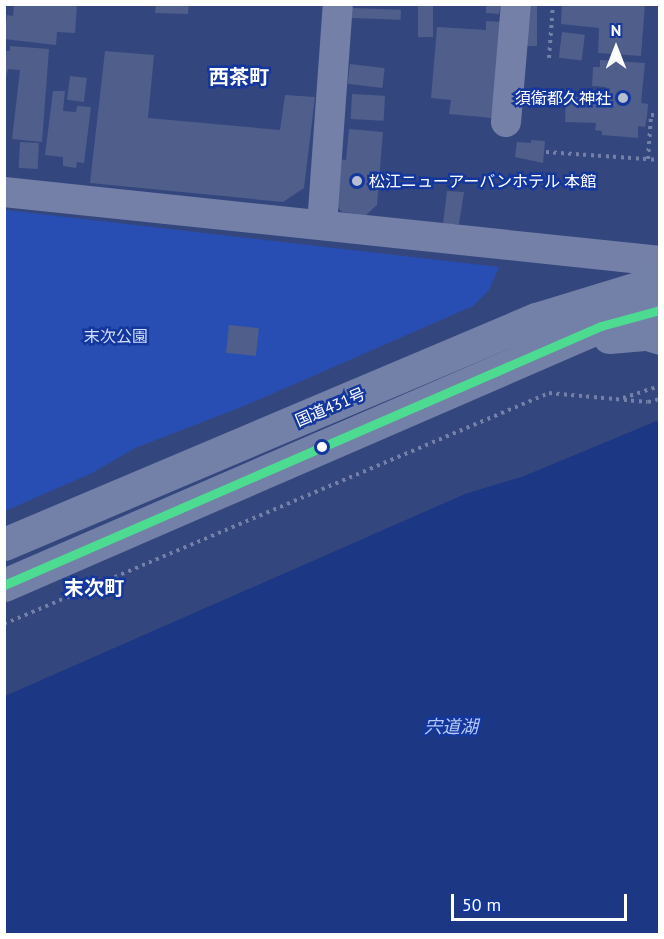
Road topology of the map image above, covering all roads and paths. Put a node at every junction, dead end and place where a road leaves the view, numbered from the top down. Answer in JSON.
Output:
{"nodes":[{"id":1,"x":338,"y":4,"type":"edge"},
{"id":2,"x":516,"y":4,"type":"edge"},
{"id":3,"x":553,"y":4,"type":"edge"},
{"id":4,"x":549,"y":58,"type":"dead end"},
{"id":5,"x":660,"y":115,"type":"edge"},
{"id":6,"x":506,"y":122,"type":"dead end"},
{"id":7,"x":546,"y":152,"type":"dead end"},
{"id":8,"x":648,"y":159,"type":"junction"},
{"id":9,"x":660,"y":160,"type":"edge"},
{"id":10,"x":4,"y":192,"type":"edge"},
{"id":11,"x":322,"y":225,"type":"junction"},
{"id":12,"x":660,"y":261,"type":"edge"},
{"id":13,"x":660,"y":281,"type":"edge"},
{"id":14,"x":660,"y":310,"type":"edge"},
{"id":15,"x":660,"y":338,"type":"edge"},
{"id":16,"x":552,"y":347,"type":"junction"},
{"id":17,"x":660,"y":386,"type":"edge"},
{"id":18,"x":621,"y":399,"type":"junction"},
{"id":19,"x":660,"y":399,"type":"edge"},
{"id":20,"x":4,"y":544,"type":"edge"},
{"id":21,"x":4,"y":585,"type":"edge"},
{"id":22,"x":4,"y":624,"type":"edge"}],
"edges":[{"from":1,"to":11,"type":"street"},
{"from":2,"to":6,"type":"street"},
{"from":3,"to":4,"type":"path"},
{"from":5,"to":8,"type":"path"},
{"from":7,"to":8,"type":"path"},
{"from":8,"to":9,"type":"path"},
{"from":10,"to":11,"type":"street"},
{"from":11,"to":12,"type":"street"},
{"from":13,"to":20,"type":"highway","name":"国道431号"},
{"from":14,"to":16,"type":"highway","name":"国道431号"},
{"from":15,"to":16,"type":"highway"},
{"from":16,"to":21,"type":"highway","name":"国道431号"},
{"from":17,"to":18,"type":"path"},
{"from":18,"to":19,"type":"path"},
{"from":18,"to":22,"type":"path"}]}
